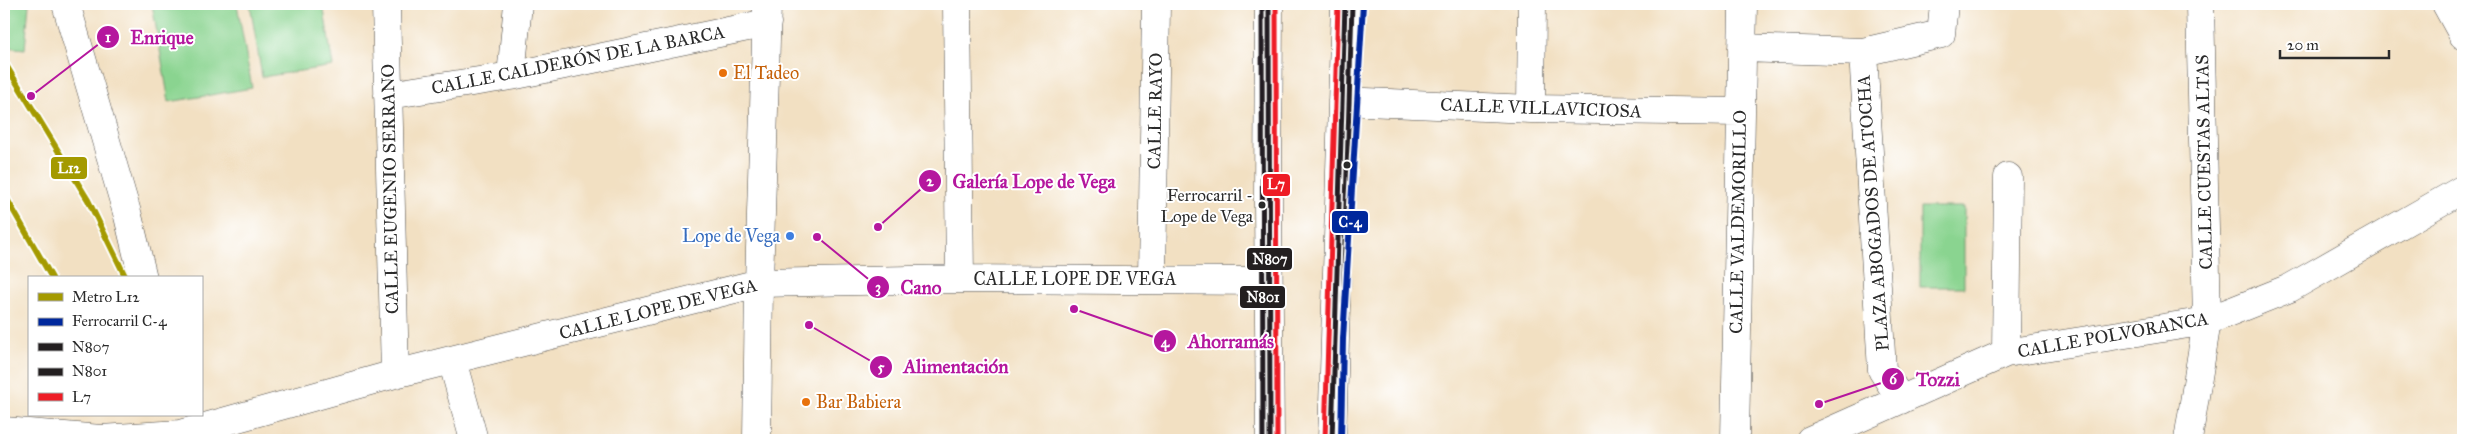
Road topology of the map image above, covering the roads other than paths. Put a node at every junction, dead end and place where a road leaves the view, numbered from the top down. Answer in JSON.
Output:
{"nodes":[{"id":1,"x":66,"y":4,"type":"edge"},
{"id":2,"x":386,"y":4,"type":"edge"},
{"id":3,"x":518,"y":4,"type":"edge"},
{"id":4,"x":957,"y":4,"type":"edge"},
{"id":5,"x":1156,"y":4,"type":"edge"},
{"id":6,"x":1269,"y":4,"type":"edge"},
{"id":7,"x":1345,"y":4,"type":"edge"},
{"id":8,"x":1532,"y":4,"type":"edge"},
{"id":9,"x":1743,"y":4,"type":"edge"},
{"id":10,"x":1944,"y":4,"type":"edge"},
{"id":11,"x":2200,"y":4,"type":"edge"},
{"id":12,"x":2446,"y":4,"type":"edge"},
{"id":13,"x":767,"y":13,"type":"edge"},
{"id":14,"x":2463,"y":36,"type":"edge"},
{"id":15,"x":1742,"y":48,"type":"junction"},
{"id":16,"x":1863,"y":52,"type":"junction"},
{"id":17,"x":511,"y":76,"type":"junction"},
{"id":18,"x":388,"y":95,"type":"junction"},
{"id":19,"x":1342,"y":101,"type":"junction"},
{"id":20,"x":1531,"y":109,"type":"junction"},
{"id":21,"x":1740,"y":112,"type":"junction"},
{"id":22,"x":2008,"y":177,"type":"dead end"},
{"id":23,"x":2463,"y":189,"type":"edge"},
{"id":24,"x":143,"y":276,"type":"edge"},
{"id":25,"x":960,"y":279,"type":"junction"},
{"id":26,"x":1152,"y":279,"type":"junction"},
{"id":27,"x":1268,"y":281,"type":"junction"},
{"id":28,"x":759,"y":283,"type":"junction"},
{"id":29,"x":2207,"y":321,"type":"junction"},
{"id":30,"x":2006,"y":353,"type":"junction"},
{"id":31,"x":452,"y":360,"type":"junction"},
{"id":32,"x":395,"y":374,"type":"junction"},
{"id":33,"x":1901,"y":400,"type":"junction"},
{"id":34,"x":180,"y":430,"type":"edge"},
{"id":35,"x":4,"y":431,"type":"edge"},
{"id":36,"x":474,"y":440,"type":"edge"},
{"id":37,"x":757,"y":440,"type":"edge"},
{"id":38,"x":1270,"y":440,"type":"edge"},
{"id":39,"x":1332,"y":440,"type":"edge"},
{"id":40,"x":1735,"y":440,"type":"edge"},
{"id":41,"x":1810,"y":440,"type":"edge"},
{"id":42,"x":2188,"y":440,"type":"edge"}],
"edges":[{"from":1,"to":24,"type":"street"},
{"from":2,"to":18,"type":"street","name":"CALLE EUGENIO SERRANO"},
{"from":3,"to":17,"type":"street"},
{"from":4,"to":25,"type":"street"},
{"from":5,"to":26,"type":"street","name":"CALLE RAYO"},
{"from":6,"to":27,"type":"street"},
{"from":7,"to":19,"type":"street"},
{"from":8,"to":20,"type":"street"},
{"from":9,"to":15,"type":"street","name":"CALLE VALDEMORILLO"},
{"from":10,"to":16,"type":"street","name":"PLAZA ABOGADOS DE ATOCHA"},
{"from":11,"to":29,"type":"street","name":"CALLE CUESTAS ALTAS"},
{"from":12,"to":14,"type":"street"},
{"from":13,"to":17,"type":"street","name":"CALLE CALDERÓN DE LA BARCA"},
{"from":13,"to":28,"type":"street"},
{"from":15,"to":16,"type":"street","name":"PLAZA ABOGADOS DE ATOCHA"},
{"from":15,"to":21,"type":"street","name":"CALLE VALDEMORILLO"},
{"from":16,"to":33,"type":"street","name":"PLAZA ABOGADOS DE ATOCHA"},
{"from":17,"to":18,"type":"street","name":"CALLE CALDERÓN DE LA BARCA"},
{"from":18,"to":32,"type":"street","name":"CALLE EUGENIO SERRANO"},
{"from":19,"to":20,"type":"street","name":"CALLE VILLAVICIOSA"},
{"from":19,"to":39,"type":"street"},
{"from":20,"to":21,"type":"street","name":"CALLE VILLAVICIOSA"},
{"from":21,"to":40,"type":"street","name":"CALLE VALDEMORILLO"},
{"from":22,"to":30,"type":"street"},
{"from":23,"to":29,"type":"street","name":"CALLE POLVORANCA"},
{"from":25,"to":26,"type":"street","name":"CALLE LOPE DE VEGA"},
{"from":25,"to":28,"type":"street","name":"CALLE LOPE DE VEGA"},
{"from":26,"to":27,"type":"street","name":"CALLE LOPE DE VEGA"},
{"from":27,"to":38,"type":"street"},
{"from":28,"to":31,"type":"street","name":"CALLE LOPE DE VEGA"},
{"from":28,"to":37,"type":"street"},
{"from":29,"to":30,"type":"street","name":"CALLE POLVORANCA"},
{"from":29,"to":42,"type":"street","name":"CALLE CUESTAS ALTAS"},
{"from":30,"to":33,"type":"street","name":"CALLE POLVORANCA"},
{"from":31,"to":32,"type":"street","name":"CALLE LOPE DE VEGA"},
{"from":31,"to":36,"type":"street"},
{"from":32,"to":34,"type":"street","name":"CALLE LOPE DE VEGA"},
{"from":33,"to":41,"type":"street","name":"CALLE POLVORANCA"},
{"from":34,"to":35,"type":"street","name":"CALLE LOPE DE VEGA"}]}
